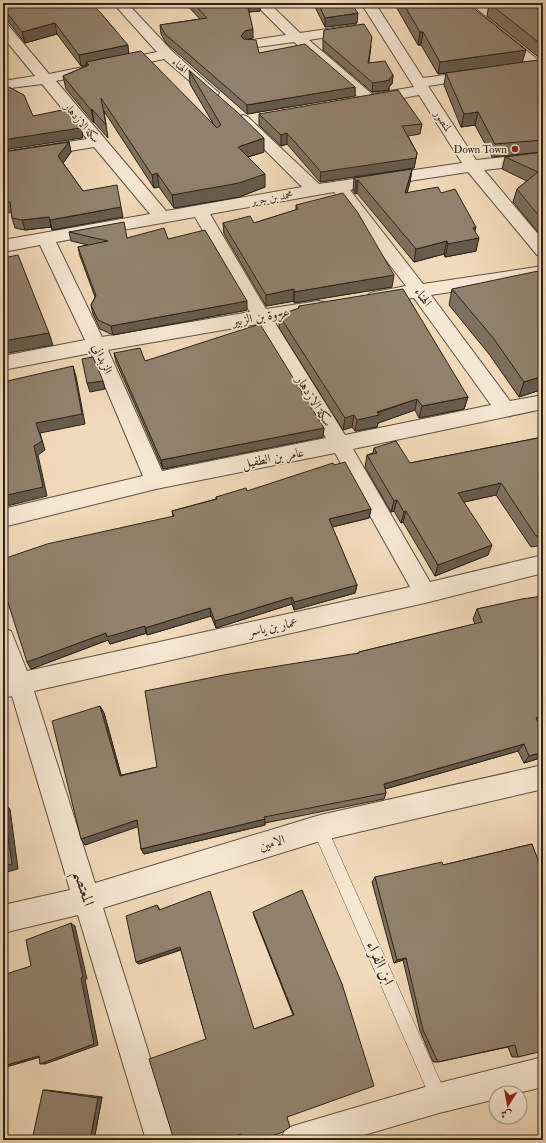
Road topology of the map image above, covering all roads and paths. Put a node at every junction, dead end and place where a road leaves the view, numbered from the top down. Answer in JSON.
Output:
{"nodes":[{"id":1,"x":120,"y":3,"type":"edge"},
{"id":2,"x":261,"y":3,"type":"edge"},
{"id":3,"x":368,"y":3,"type":"edge"},
{"id":4,"x":468,"y":8,"type":"edge"},
{"id":5,"x":487,"y":11,"type":"dead end"},
{"id":6,"x":381,"y":25,"type":"junction"},
{"id":7,"x":3,"y":28,"type":"edge"},
{"id":8,"x":297,"y":37,"type":"junction"},
{"id":9,"x":250,"y":44,"type":"edge"},
{"id":10,"x":166,"y":54,"type":"junction"},
{"id":11,"x":541,"y":68,"type":"edge"},
{"id":12,"x":516,"y":70,"type":"edge"},
{"id":13,"x":486,"y":74,"type":"edge"},
{"id":14,"x":46,"y":79,"type":"junction"},
{"id":15,"x":3,"y":85,"type":"edge"},
{"id":16,"x":421,"y":86,"type":"junction"},
{"id":17,"x":369,"y":99,"type":"junction"},
{"id":18,"x":220,"y":100,"type":"edge"},
{"id":19,"x":354,"y":102,"type":"edge"},
{"id":20,"x":232,"y":111,"type":"edge"},
{"id":21,"x":260,"y":118,"type":"dead end"},
{"id":22,"x":244,"y":121,"type":"junction"},
{"id":23,"x":98,"y":142,"type":"junction"},
{"id":24,"x":3,"y":157,"type":"edge"},
{"id":25,"x":543,"y":158,"type":"edge"},
{"id":26,"x":472,"y":166,"type":"junction"},
{"id":27,"x":338,"y":186,"type":"junction"},
{"id":28,"x":315,"y":190,"type":"junction"},
{"id":29,"x":200,"y":211,"type":"junction"},
{"id":30,"x":162,"y":218,"type":"junction"},
{"id":31,"x":45,"y":238,"type":"junction"},
{"id":32,"x":5,"y":243,"type":"edge"},
{"id":33,"x":543,"y":251,"type":"edge"},
{"id":34,"x":543,"y":272,"type":"edge"},
{"id":35,"x":418,"y":290,"type":"junction"},
{"id":36,"x":363,"y":299,"type":"edge"},
{"id":37,"x":332,"y":305,"type":"edge"},
{"id":38,"x":261,"y":316,"type":"junction"},
{"id":39,"x":97,"y":345,"type":"junction"},
{"id":40,"x":3,"y":364,"type":"edge"},
{"id":41,"x":543,"y":402,"type":"edge"},
{"id":42,"x":505,"y":409,"type":"junction"},
{"id":43,"x":340,"y":444,"type":"junction"},
{"id":44,"x":156,"y":481,"type":"junction"},
{"id":45,"x":3,"y":518,"type":"edge"},
{"id":46,"x":543,"y":564,"type":"edge"},
{"id":47,"x":425,"y":593,"type":"junction"},
{"id":48,"x":3,"y":638,"type":"edge"},
{"id":49,"x":11,"y":685,"type":"edge"},
{"id":50,"x":543,"y":777,"type":"edge"},
{"id":51,"x":320,"y":828,"type":"junction"},
{"id":52,"x":87,"y":900,"type":"junction"},
{"id":53,"x":3,"y":920,"type":"edge"},
{"id":54,"x":543,"y":1072,"type":"edge"},
{"id":55,"x":439,"y":1098,"type":"junction"},
{"id":56,"x":162,"y":1140,"type":"edge"},
{"id":57,"x":296,"y":1140,"type":"edge"}],
"edges":[{"from":1,"to":10,"type":"street","name":"الهناء"},
{"from":2,"to":8,"type":"street"},
{"from":3,"to":6,"type":"street","name":"لمنصور"},
{"from":4,"to":5,"type":"street"},
{"from":4,"to":11,"type":"street"},
{"from":6,"to":8,"type":"street"},
{"from":6,"to":16,"type":"street","name":"لمنصور"},
{"from":7,"to":14,"type":"street","name":"سكة الازدهار"},
{"from":8,"to":9,"type":"street"},
{"from":8,"to":17,"type":"street"},
{"from":10,"to":14,"type":"street"},
{"from":10,"to":18,"type":"street","name":"الهناء"},
{"from":11,"to":12,"type":"street"},
{"from":13,"to":16,"type":"street"},
{"from":14,"to":15,"type":"street"},
{"from":14,"to":23,"type":"street","name":"سكة الازدهار"},
{"from":16,"to":17,"type":"street"},
{"from":16,"to":26,"type":"street","name":"لمنصور"},
{"from":17,"to":19,"type":"street"},
{"from":20,"to":22,"type":"street"},
{"from":21,"to":22,"type":"street"},
{"from":22,"to":28,"type":"street"},
{"from":23,"to":24,"type":"street"},
{"from":23,"to":30,"type":"street","name":"سكة الازدهار"},
{"from":25,"to":26,"type":"street","name":"محمد بن جرير"},
{"from":26,"to":27,"type":"street","name":"محمد بن جرير"},
{"from":26,"to":33,"type":"street","name":"لمنصور"},
{"from":27,"to":28,"type":"street","name":"محمد بن جرير"},
{"from":27,"to":35,"type":"street","name":"الهناء"},
{"from":28,"to":29,"type":"street","name":"محمد بن جرير"},
{"from":29,"to":30,"type":"street","name":"محمد بن جرير"},
{"from":29,"to":38,"type":"street","name":"سكة الازدهار"},
{"from":30,"to":31,"type":"street","name":"محمد بن جرير"},
{"from":31,"to":32,"type":"street","name":"محمد بن جرير"},
{"from":31,"to":39,"type":"street","name":"الزبداني"},
{"from":34,"to":35,"type":"street"},
{"from":35,"to":36,"type":"street"},
{"from":35,"to":42,"type":"street","name":"الهناء"},
{"from":37,"to":38,"type":"street","name":"عروة بن الزبير"},
{"from":38,"to":39,"type":"street","name":"عروة بن الزبير"},
{"from":38,"to":43,"type":"street","name":"سكة الازدهار"},
{"from":39,"to":40,"type":"street","name":"عروة بن الزبير"},
{"from":39,"to":44,"type":"street","name":"الزبداني"},
{"from":41,"to":42,"type":"street","name":"عامر بن الطفيل"},
{"from":42,"to":43,"type":"street","name":"عامر بن الطفيل"},
{"from":43,"to":44,"type":"street","name":"عامر بن الطفيل"},
{"from":43,"to":47,"type":"street","name":"سكة الازدهار"},
{"from":44,"to":45,"type":"street","name":"عامر بن الطفيل"},
{"from":46,"to":47,"type":"street","name":"عمار بن ياسر"},
{"from":47,"to":49,"type":"street","name":"عمار بن ياسر"},
{"from":48,"to":49,"type":"street","name":"المعتصم"},
{"from":49,"to":52,"type":"street","name":"المعتصم"},
{"from":50,"to":51,"type":"street","name":"الامين"},
{"from":51,"to":52,"type":"street","name":"الامين"},
{"from":51,"to":55,"type":"lane","name":"ابن الفراء"},
{"from":52,"to":53,"type":"street","name":"الامين"},
{"from":52,"to":56,"type":"street","name":"المعتصم"},
{"from":54,"to":55,"type":"street"},
{"from":55,"to":57,"type":"street"}]}
